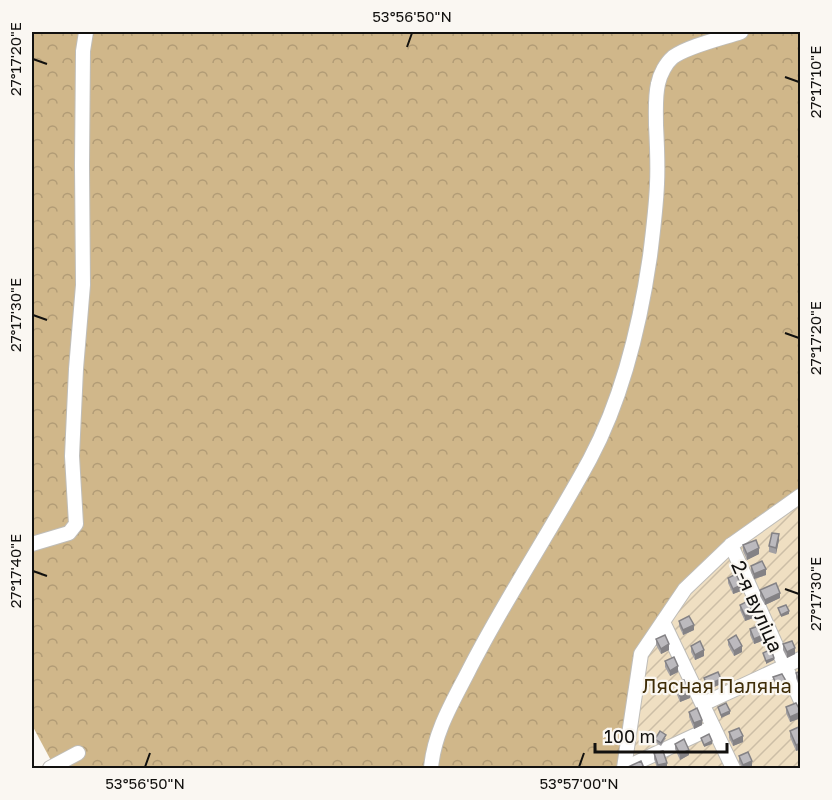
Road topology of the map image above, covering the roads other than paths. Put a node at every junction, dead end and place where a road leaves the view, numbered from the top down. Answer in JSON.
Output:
{"nodes":[{"id":1,"x":86,"y":32,"type":"edge"},
{"id":2,"x":741,"y":32,"type":"edge"},
{"id":3,"x":801,"y":496,"type":"edge"},
{"id":4,"x":32,"y":544,"type":"edge"},
{"id":5,"x":731,"y":545,"type":"junction"},
{"id":6,"x":663,"y":622,"type":"junction"},
{"id":7,"x":801,"y":659,"type":"edge"},
{"id":8,"x":785,"y":666,"type":"junction"},
{"id":9,"x":801,"y":699,"type":"edge"},
{"id":10,"x":703,"y":704,"type":"junction"},
{"id":11,"x":713,"y":727,"type":"junction"},
{"id":12,"x":78,"y":753,"type":"dead end"},
{"id":13,"x":50,"y":768,"type":"edge"},
{"id":14,"x":430,"y":768,"type":"edge"},
{"id":15,"x":625,"y":768,"type":"edge"},
{"id":16,"x":733,"y":768,"type":"edge"}],
"edges":[{"from":1,"to":4,"type":"street"},
{"from":2,"to":14,"type":"street"},
{"from":3,"to":5,"type":"street"},
{"from":5,"to":6,"type":"street"},
{"from":5,"to":8,"type":"street","name":"2-я вуліца"},
{"from":6,"to":10,"type":"street"},
{"from":6,"to":15,"type":"street"},
{"from":7,"to":8,"type":"street"},
{"from":8,"to":9,"type":"street","name":"2-я вуліца"},
{"from":8,"to":10,"type":"street"},
{"from":10,"to":11,"type":"street"},
{"from":11,"to":15,"type":"street"},
{"from":11,"to":16,"type":"street"},
{"from":12,"to":13,"type":"street"}]}
